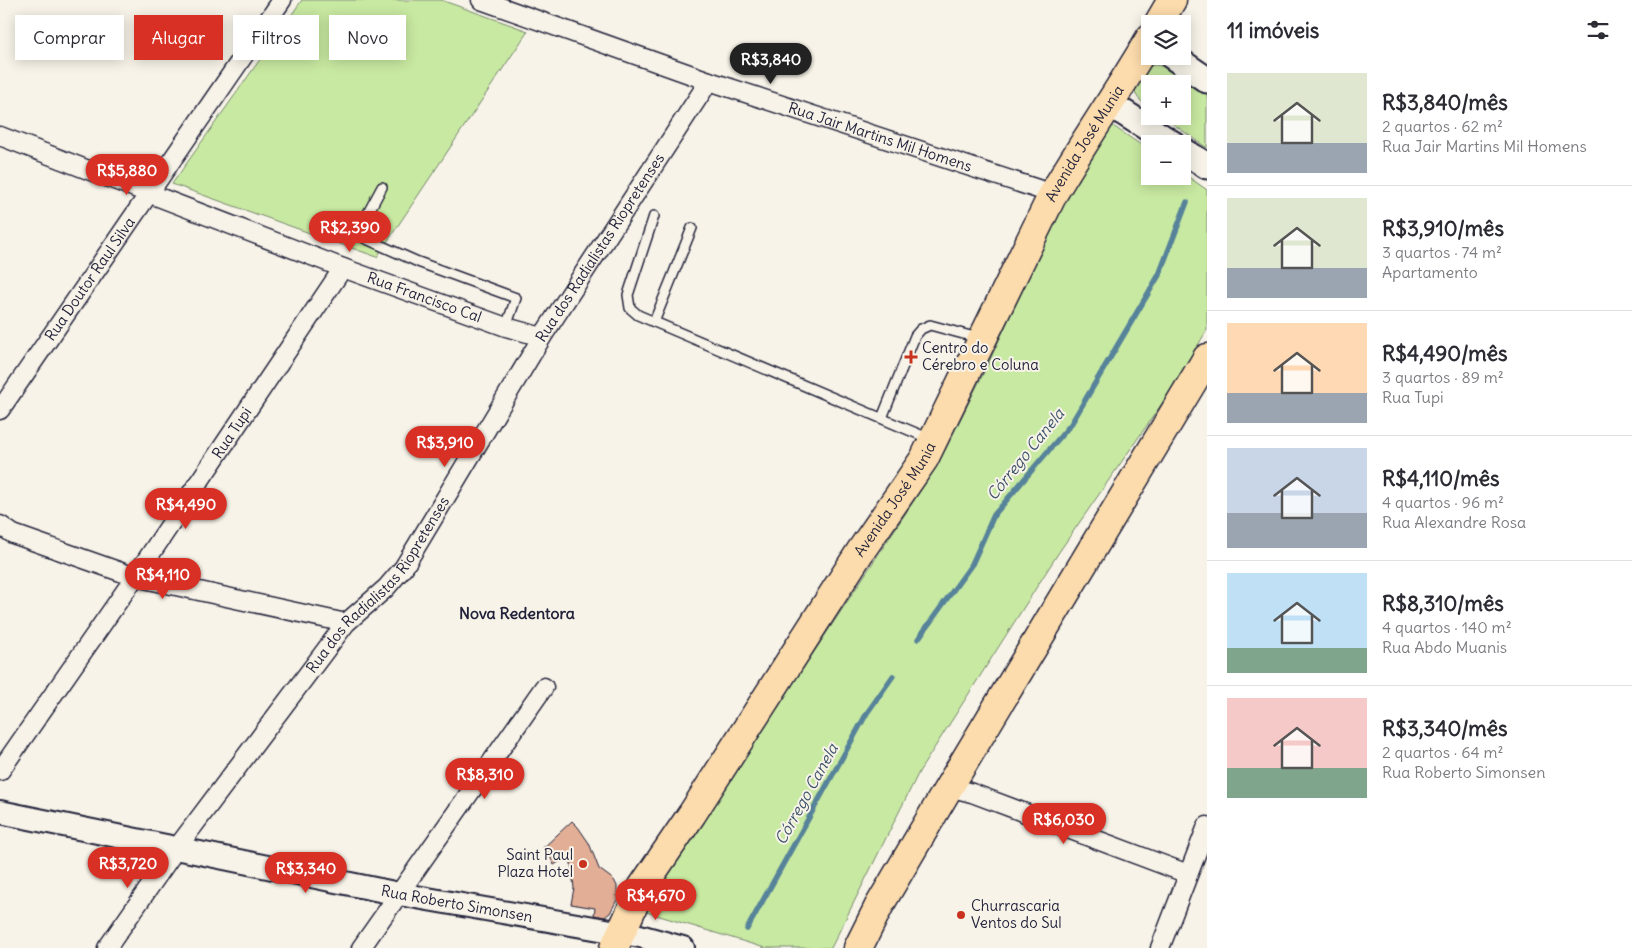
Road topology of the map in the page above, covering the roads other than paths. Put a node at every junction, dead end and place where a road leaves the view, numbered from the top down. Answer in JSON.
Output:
{"nodes":[{"id":1,"x":282,"y":0,"type":"edge"},
{"id":2,"x":481,"y":0,"type":"edge"},
{"id":3,"x":1172,"y":0,"type":"edge"},
{"id":4,"x":519,"y":6,"type":"edge"},
{"id":5,"x":1164,"y":15,"type":"edge"},
{"id":6,"x":1141,"y":54,"type":"edge"},
{"id":7,"x":1185,"y":65,"type":"edge"},
{"id":8,"x":1207,"y":80,"type":"edge"},
{"id":9,"x":709,"y":81,"type":"junction"},
{"id":10,"x":1110,"y":104,"type":"junction"},
{"id":11,"x":1159,"y":135,"type":"edge"},
{"id":12,"x":0,"y":136,"type":"edge"},
{"id":13,"x":1191,"y":156,"type":"edge"},
{"id":14,"x":1207,"y":166,"type":"edge"},
{"id":15,"x":382,"y":187,"type":"dead end"},
{"id":16,"x":149,"y":193,"type":"junction"},
{"id":17,"x":1053,"y":194,"type":"junction"},
{"id":18,"x":654,"y":216,"type":"dead end"},
{"id":19,"x":692,"y":228,"type":"dead end"},
{"id":20,"x":344,"y":268,"type":"junction"},
{"id":21,"x":654,"y":322,"type":"junction"},
{"id":22,"x":506,"y":327,"type":"junction"},
{"id":23,"x":542,"y":338,"type":"junction"},
{"id":24,"x":981,"y":339,"type":"junction"},
{"id":25,"x":1207,"y":358,"type":"edge"},
{"id":26,"x":0,"y":410,"type":"edge"},
{"id":27,"x":882,"y":418,"type":"junction"},
{"id":28,"x":934,"y":440,"type":"junction"},
{"id":29,"x":0,"y":525,"type":"edge"},
{"id":30,"x":135,"y":577,"type":"junction"},
{"id":31,"x":346,"y":623,"type":"junction"},
{"id":32,"x":544,"y":687,"type":"dead end"},
{"id":33,"x":0,"y":771,"type":"edge"},
{"id":34,"x":949,"y":787,"type":"junction"},
{"id":35,"x":0,"y":812,"type":"edge"},
{"id":36,"x":1207,"y":826,"type":"edge"},
{"id":37,"x":176,"y":849,"type":"junction"},
{"id":38,"x":1188,"y":874,"type":"junction"},
{"id":39,"x":399,"y":894,"type":"junction"},
{"id":40,"x":617,"y":940,"type":"edge"},
{"id":41,"x":107,"y":948,"type":"edge"},
{"id":42,"x":361,"y":948,"type":"edge"},
{"id":43,"x":683,"y":948,"type":"edge"},
{"id":44,"x":858,"y":948,"type":"edge"},
{"id":45,"x":1160,"y":948,"type":"edge"}],
"edges":[{"from":1,"to":16,"type":"street","name":"Rua Doutor Raul Silva"},
{"from":2,"to":4,"type":"street","name":"Rua Jair Martins Mil Homens"},
{"from":3,"to":5,"type":"main road","name":"Avenida José Munia"},
{"from":4,"to":9,"type":"street","name":"Rua Jair Martins Mil Homens"},
{"from":6,"to":10,"type":"main road","name":"Avenida José Munia"},
{"from":7,"to":8,"type":"main road"},
{"from":9,"to":17,"type":"street","name":"Rua Jair Martins Mil Homens"},
{"from":9,"to":23,"type":"street","name":"Rua dos Radialistas Riopretenses"},
{"from":10,"to":11,"type":"main road"},
{"from":10,"to":17,"type":"main road","name":"Avenida José Munia"},
{"from":12,"to":16,"type":"street","name":"Rua Francisco Cal"},
{"from":13,"to":14,"type":"main road"},
{"from":15,"to":22,"type":"lane"},
{"from":16,"to":20,"type":"street","name":"Rua Francisco Cal"},
{"from":16,"to":26,"type":"street","name":"Rua Doutor Raul Silva"},
{"from":17,"to":24,"type":"main road","name":"Avenida José Munia"},
{"from":18,"to":21,"type":"lane"},
{"from":19,"to":21,"type":"lane"},
{"from":20,"to":22,"type":"street","name":"Rua Francisco Cal"},
{"from":20,"to":30,"type":"street","name":"Rua Tupi"},
{"from":21,"to":27,"type":"lane"},
{"from":22,"to":23,"type":"street","name":"Rua Francisco Cal"},
{"from":23,"to":31,"type":"street","name":"Rua dos Radialistas Riopretenses"},
{"from":24,"to":27,"type":"lane"},
{"from":24,"to":28,"type":"main road","name":"Avenida José Munia"},
{"from":25,"to":34,"type":"main road"},
{"from":27,"to":28,"type":"lane"},
{"from":28,"to":40,"type":"main road","name":"Avenida José Munia"},
{"from":29,"to":30,"type":"street"},
{"from":30,"to":31,"type":"street"},
{"from":30,"to":33,"type":"street","name":"Rua Tupi"},
{"from":31,"to":37,"type":"street","name":"Rua dos Radialistas Riopretenses"},
{"from":32,"to":39,"type":"street"},
{"from":34,"to":38,"type":"street"},
{"from":34,"to":44,"type":"main road"},
{"from":35,"to":37,"type":"street","name":"Rua Roberto Simonsen"},
{"from":36,"to":38,"type":"street"},
{"from":37,"to":39,"type":"street","name":"Rua Roberto Simonsen"},
{"from":37,"to":41,"type":"street","name":"Rua dos Radialistas Riopretenses"},
{"from":38,"to":45,"type":"street"},
{"from":39,"to":40,"type":"street","name":"Rua Roberto Simonsen"},
{"from":39,"to":42,"type":"street"},
{"from":40,"to":43,"type":"street","name":"Rua Roberto Simonsen"}]}
